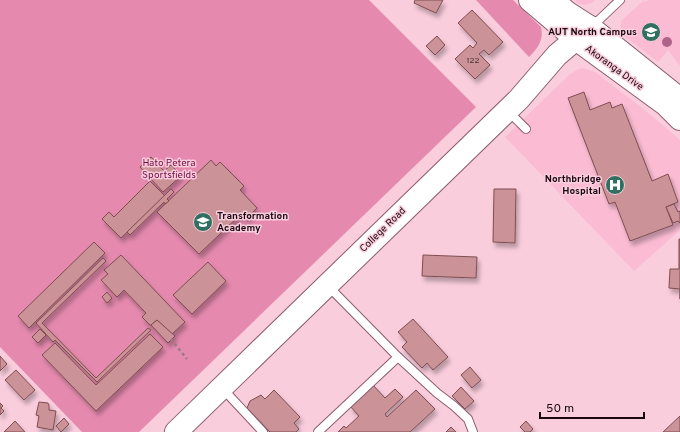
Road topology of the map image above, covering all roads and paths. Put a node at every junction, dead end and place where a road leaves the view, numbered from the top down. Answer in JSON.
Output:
{"nodes":[{"id":1,"x":530,"y":0,"type":"edge"},
{"id":2,"x":552,"y":0,"type":"edge"},
{"id":3,"x":620,"y":0,"type":"edge"},
{"id":4,"x":583,"y":33,"type":"junction"},
{"id":5,"x":680,"y":99,"type":"edge"},
{"id":6,"x":508,"y":110,"type":"junction"},
{"id":7,"x":680,"y":119,"type":"edge"},
{"id":8,"x":526,"y":128,"type":"dead end"},
{"id":9,"x":326,"y":285,"type":"junction"},
{"id":10,"x":171,"y":339,"type":"dead end"},
{"id":11,"x":398,"y":357,"type":"junction"},
{"id":12,"x":187,"y":359,"type":"dead end"},
{"id":13,"x":221,"y":388,"type":"junction"},
{"id":14,"x":176,"y":432,"type":"edge"},
{"id":15,"x":263,"y":432,"type":"edge"},
{"id":16,"x":318,"y":432,"type":"edge"},
{"id":17,"x":473,"y":432,"type":"edge"}],
"edges":[{"from":1,"to":4,"type":"main road","name":"Akoranga Drive"},
{"from":2,"to":4,"type":"main road","name":"Akoranga Drive"},
{"from":3,"to":4,"type":"lane"},
{"from":4,"to":5,"type":"main road","name":"Akoranga Drive"},
{"from":4,"to":6,"type":"main road","name":"College Road"},
{"from":4,"to":7,"type":"main road","name":"Akoranga Drive"},
{"from":6,"to":8,"type":"lane"},
{"from":6,"to":9,"type":"main road","name":"College Road"},
{"from":9,"to":11,"type":"lane"},
{"from":9,"to":13,"type":"main road","name":"College Road"},
{"from":10,"to":12,"type":"path"},
{"from":11,"to":16,"type":"lane"},
{"from":11,"to":17,"type":"lane"},
{"from":13,"to":14,"type":"main road","name":"College Road"},
{"from":13,"to":15,"type":"lane"}]}
